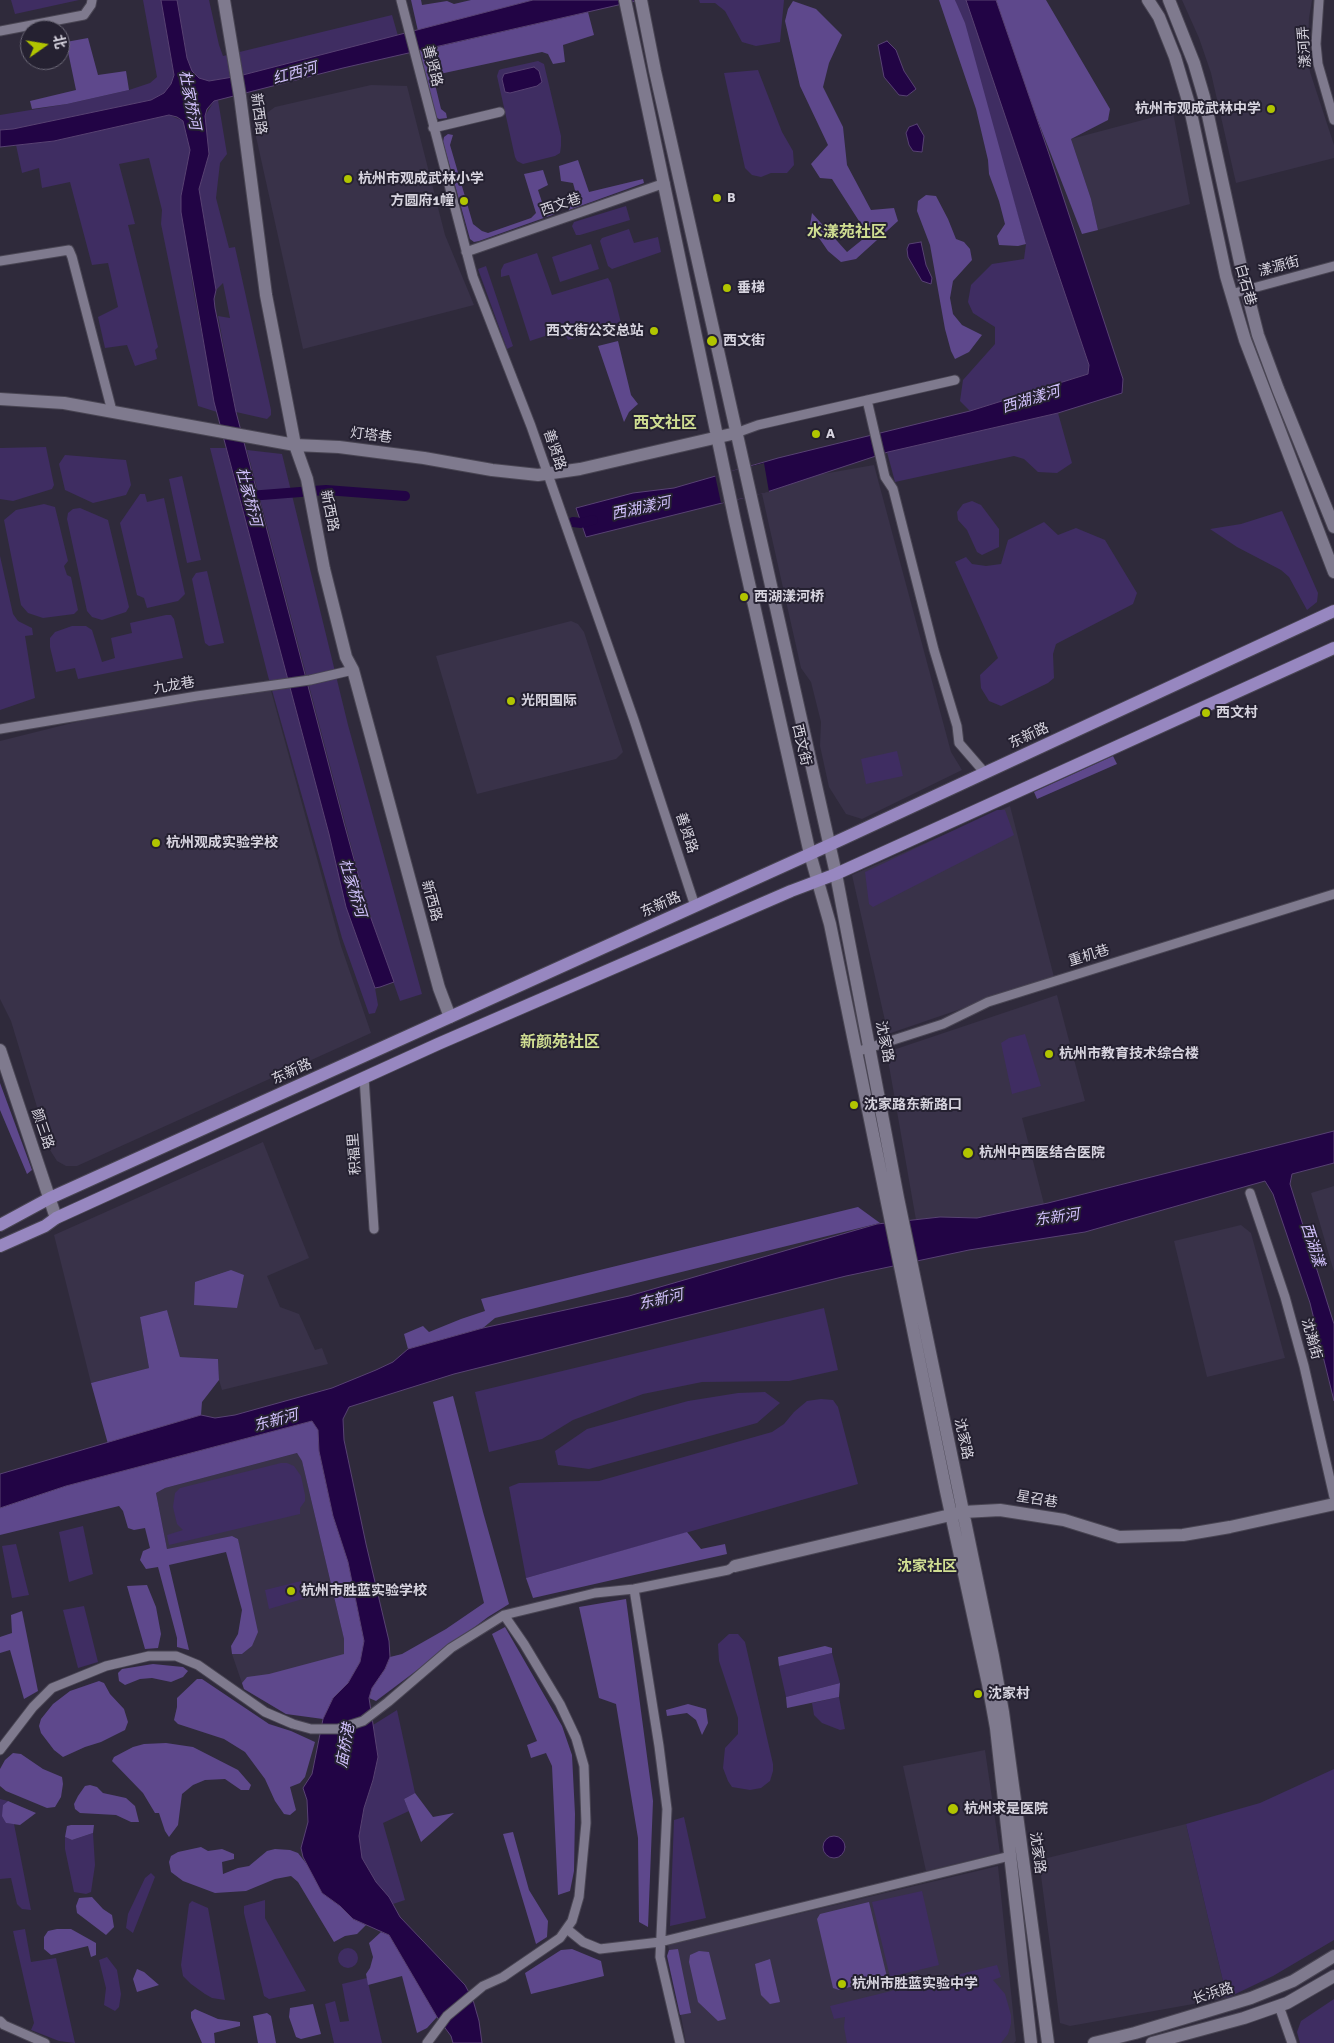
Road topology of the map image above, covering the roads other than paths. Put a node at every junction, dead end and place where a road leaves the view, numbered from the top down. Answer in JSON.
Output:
{"nodes":[{"id":1,"x":92,"y":0,"type":"edge"},
{"id":2,"x":224,"y":0,"type":"edge"},
{"id":3,"x":401,"y":0,"type":"edge"},
{"id":4,"x":1148,"y":0,"type":"edge"},
{"id":5,"x":1169,"y":0,"type":"edge"},
{"id":6,"x":1320,"y":0,"type":"edge"},
{"id":7,"x":625,"y":2,"type":"edge"},
{"id":8,"x":642,"y":3,"type":"edge"},
{"id":9,"x":0,"y":31,"type":"edge"},
{"id":10,"x":500,"y":112,"type":"dead end"},
{"id":11,"x":1334,"y":120,"type":"edge"},
{"id":12,"x":433,"y":128,"type":"junction"},
{"id":13,"x":665,"y":183,"type":"junction"},
{"id":14,"x":466,"y":252,"type":"junction"},
{"id":15,"x":0,"y":261,"type":"edge"},
{"id":16,"x":1334,"y":266,"type":"edge"},
{"id":17,"x":1247,"y":289,"type":"junction"},
{"id":18,"x":1231,"y":294,"type":"junction"},
{"id":19,"x":955,"y":380,"type":"dead end"},
{"id":20,"x":0,"y":400,"type":"edge"},
{"id":21,"x":867,"y":400,"type":"junction"},
{"id":22,"x":112,"y":411,"type":"junction"},
{"id":23,"x":736,"y":433,"type":"junction"},
{"id":24,"x":718,"y":438,"type":"junction"},
{"id":25,"x":295,"y":445,"type":"junction"},
{"id":26,"x":548,"y":475,"type":"junction"},
{"id":27,"x":1334,"y":527,"type":"edge"},
{"id":28,"x":1334,"y":572,"type":"edge"},
{"id":29,"x":1334,"y":612,"type":"edge"},
{"id":30,"x":1334,"y":648,"type":"edge"},
{"id":31,"x":353,"y":670,"type":"junction"},
{"id":32,"x":0,"y":729,"type":"edge"},
{"id":33,"x":985,"y":773,"type":"junction"},
{"id":34,"x":830,"y":844,"type":"junction"},
{"id":35,"x":810,"y":854,"type":"junction"},
{"id":36,"x":836,"y":874,"type":"junction"},
{"id":37,"x":817,"y":881,"type":"junction"},
{"id":38,"x":1334,"y":894,"type":"edge"},
{"id":39,"x":695,"y":906,"type":"junction"},
{"id":40,"x":450,"y":1017,"type":"junction"},
{"id":41,"x":870,"y":1049,"type":"junction"},
{"id":42,"x":0,"y":1050,"type":"edge"},
{"id":43,"x":856,"y":1052,"type":"junction"},
{"id":44,"x":364,"y":1077,"type":"junction"},
{"id":45,"x":1250,"y":1193,"type":"dead end"},
{"id":46,"x":50,"y":1198,"type":"junction"},
{"id":47,"x":894,"y":1207,"type":"junction"},
{"id":48,"x":56,"y":1218,"type":"junction"},
{"id":49,"x":0,"y":1224,"type":"edge"},
{"id":50,"x":374,"y":1229,"type":"dead end"},
{"id":51,"x":0,"y":1246,"type":"edge"},
{"id":52,"x":1334,"y":1497,"type":"edge"},
{"id":53,"x":1334,"y":1504,"type":"edge"},
{"id":54,"x":957,"y":1513,"type":"junction"},
{"id":55,"x":735,"y":1566,"type":"joint"},
{"id":56,"x":634,"y":1589,"type":"junction"},
{"id":57,"x":504,"y":1615,"type":"junction"},
{"id":58,"x":0,"y":1750,"type":"edge"},
{"id":59,"x":1010,"y":1856,"type":"junction"},
{"id":60,"x":567,"y":1928,"type":"junction"},
{"id":61,"x":660,"y":1942,"type":"junction"},
{"id":62,"x":1334,"y":1956,"type":"edge"},
{"id":63,"x":1334,"y":1976,"type":"edge"},
{"id":64,"x":1279,"y":2006,"type":"junction"},
{"id":65,"x":0,"y":2021,"type":"edge"},
{"id":66,"x":45,"y":2043,"type":"edge"},
{"id":67,"x":427,"y":2043,"type":"edge"},
{"id":68,"x":680,"y":2043,"type":"edge"},
{"id":69,"x":1031,"y":2043,"type":"edge"},
{"id":70,"x":1048,"y":2043,"type":"edge"},
{"id":71,"x":1094,"y":2043,"type":"edge"},
{"id":72,"x":1152,"y":2043,"type":"edge"},
{"id":73,"x":1292,"y":2043,"type":"edge"}],
"edges":[{"from":1,"to":9,"type":"street"},
{"from":2,"to":25,"type":"main road","name":"新西路"},
{"from":3,"to":12,"type":"street","name":"善贤路"},
{"from":4,"to":18,"type":"main road","name":"白石巷"},
{"from":5,"to":17,"type":"main road","name":"白石巷"},
{"from":6,"to":11,"type":"street","name":"漾河弄"},
{"from":7,"to":13,"type":"main road","name":"西文街"},
{"from":8,"to":23,"type":"main road","name":"西文街"},
{"from":10,"to":12,"type":"street"},
{"from":12,"to":14,"type":"street","name":"善贤路"},
{"from":13,"to":14,"type":"street","name":"西文巷"},
{"from":13,"to":24,"type":"main road","name":"西文街"},
{"from":14,"to":26,"type":"street","name":"善贤路"},
{"from":15,"to":22,"type":"street"},
{"from":16,"to":17,"type":"street","name":"漾源街"},
{"from":17,"to":18,"type":"street","name":"漾源街"},
{"from":17,"to":27,"type":"main road","name":"白石巷"},
{"from":18,"to":28,"type":"main road","name":"白石巷"},
{"from":19,"to":21,"type":"street"},
{"from":20,"to":22,"type":"main road","name":"灯塔巷"},
{"from":21,"to":23,"type":"street"},
{"from":21,"to":33,"type":"street"},
{"from":22,"to":25,"type":"main road","name":"灯塔巷"},
{"from":23,"to":24,"type":"main road","name":"灯塔巷"},
{"from":23,"to":34,"type":"main road","name":"西文街"},
{"from":24,"to":26,"type":"main road","name":"灯塔巷"},
{"from":24,"to":35,"type":"main road","name":"西文街"},
{"from":25,"to":26,"type":"main road","name":"灯塔巷"},
{"from":25,"to":31,"type":"main road","name":"新西路"},
{"from":26,"to":39,"type":"street","name":"善贤路"},
{"from":29,"to":33,"type":"main road","name":"东新路"},
{"from":30,"to":36,"type":"main road"},
{"from":31,"to":32,"type":"street","name":"九龙巷"},
{"from":31,"to":40,"type":"main road","name":"新西路"},
{"from":33,"to":34,"type":"main road","name":"东新路"},
{"from":34,"to":35,"type":"main road","name":"东新路"},
{"from":34,"to":36,"type":"main road","name":"沈家路"},
{"from":35,"to":37,"type":"main road","name":"西文街"},
{"from":35,"to":39,"type":"main road","name":"东新路"},
{"from":36,"to":37,"type":"main road"},
{"from":36,"to":41,"type":"main road","name":"沈家路"},
{"from":37,"to":43,"type":"main road","name":"沈家路"},
{"from":37,"to":44,"type":"main road"},
{"from":38,"to":41,"type":"street","name":"重机巷"},
{"from":39,"to":40,"type":"main road","name":"东新路"},
{"from":40,"to":46,"type":"main road","name":"东新路"},
{"from":41,"to":43,"type":"street","name":"重机巷"},
{"from":41,"to":47,"type":"main road","name":"沈家路"},
{"from":42,"to":46,"type":"main road","name":"颜三路"},
{"from":43,"to":47,"type":"main road","name":"沈家路"},
{"from":44,"to":48,"type":"main road"},
{"from":44,"to":50,"type":"street","name":"积福里"},
{"from":45,"to":52,"type":"street","name":"沈瀚街"},
{"from":46,"to":48,"type":"main road","name":"颜三路"},
{"from":46,"to":49,"type":"main road","name":"东新路"},
{"from":47,"to":54,"type":"main road","name":"沈家路"},
{"from":48,"to":51,"type":"main road"},
{"from":53,"to":54,"type":"main road","name":"星召巷"},
{"from":54,"to":55,"type":"main road","name":"星召巷"},
{"from":54,"to":59,"type":"main road","name":"沈家路"},
{"from":54,"to":70,"type":"main road","name":"沈家路"},
{"from":55,"to":56,"type":"street"},
{"from":56,"to":57,"type":"street"},
{"from":56,"to":61,"type":"street"},
{"from":57,"to":58,"type":"street"},
{"from":57,"to":60,"type":"street"},
{"from":59,"to":61,"type":"street"},
{"from":59,"to":69,"type":"main road","name":"沈家路"},
{"from":60,"to":61,"type":"street"},
{"from":60,"to":67,"type":"street"},
{"from":61,"to":68,"type":"street"},
{"from":62,"to":71,"type":"main road","name":"长浜路"},
{"from":63,"to":64,"type":"main road"},
{"from":64,"to":72,"type":"main road"},
{"from":64,"to":73,"type":"street"},
{"from":65,"to":66,"type":"street"}]}
